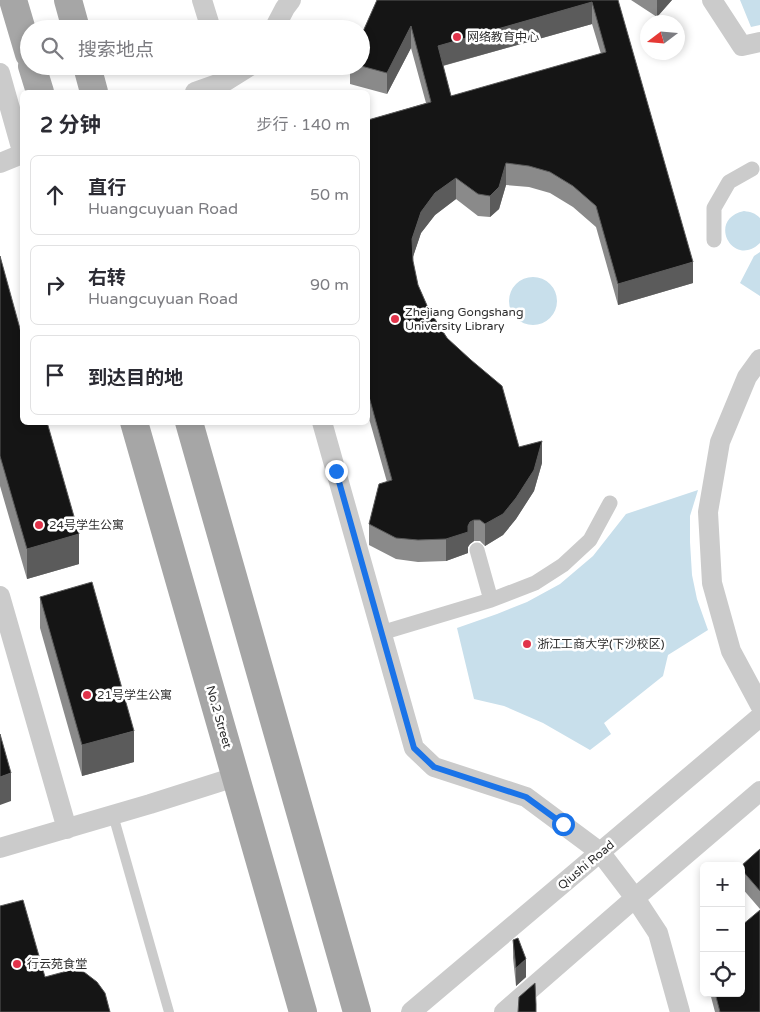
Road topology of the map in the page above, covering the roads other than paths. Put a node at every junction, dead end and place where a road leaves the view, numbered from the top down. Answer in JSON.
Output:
{"nodes":[{"id":1,"x":13,"y":0,"type":"edge"},
{"id":2,"x":68,"y":0,"type":"edge"},
{"id":3,"x":202,"y":0,"type":"edge"},
{"id":4,"x":291,"y":0,"type":"edge"},
{"id":5,"x":712,"y":0,"type":"edge"},
{"id":6,"x":74,"y":20,"type":"edge"},
{"id":7,"x":208,"y":20,"type":"edge"},
{"id":8,"x":279,"y":20,"type":"edge"},
{"id":9,"x":20,"y":24,"type":"edge"},
{"id":10,"x":760,"y":42,"type":"edge"},
{"id":11,"x":0,"y":73,"type":"edge"},
{"id":12,"x":35,"y":75,"type":"edge"},
{"id":13,"x":89,"y":75,"type":"edge"},
{"id":14,"x":226,"y":80,"type":"edge"},
{"id":15,"x":39,"y":90,"type":"edge"},
{"id":16,"x":93,"y":90,"type":"edge"},
{"id":17,"x":200,"y":90,"type":"edge"},
{"id":18,"x":20,"y":146,"type":"edge"},
{"id":19,"x":20,"y":154,"type":"edge"},
{"id":20,"x":0,"y":163,"type":"edge"},
{"id":21,"x":752,"y":169,"type":"dead end"},
{"id":22,"x":714,"y":240,"type":"dead end"},
{"id":23,"x":760,"y":359,"type":"edge"},
{"id":24,"x":135,"y":425,"type":"edge"},
{"id":25,"x":189,"y":425,"type":"edge"},
{"id":26,"x":323,"y":425,"type":"edge"},
{"id":27,"x":610,"y":503,"type":"dead end"},
{"id":28,"x":477,"y":550,"type":"dead end"},
{"id":29,"x":0,"y":596,"type":"edge"},
{"id":30,"x":491,"y":600,"type":"junction"},
{"id":31,"x":4,"y":623,"type":"edge"},
{"id":32,"x":381,"y":633,"type":"junction"},
{"id":33,"x":760,"y":705,"type":"edge"},
{"id":34,"x":760,"y":717,"type":"edge"},
{"id":35,"x":236,"y":777,"type":"junction"},
{"id":36,"x":760,"y":791,"type":"edge"},
{"id":37,"x":113,"y":815,"type":"junction"},
{"id":38,"x":67,"y":829,"type":"junction"},
{"id":39,"x":0,"y":848,"type":"edge"},
{"id":40,"x":600,"y":852,"type":"junction"},
{"id":41,"x":635,"y":898,"type":"junction"},
{"id":42,"x":169,"y":1012,"type":"edge"},
{"id":43,"x":303,"y":1012,"type":"edge"},
{"id":44,"x":357,"y":1012,"type":"edge"},
{"id":45,"x":412,"y":1012,"type":"edge"},
{"id":46,"x":504,"y":1012,"type":"edge"},
{"id":47,"x":680,"y":1012,"type":"edge"}],
"edges":[{"from":1,"to":9,"type":"main road"},
{"from":2,"to":6,"type":"main road"},
{"from":3,"to":7,"type":"street"},
{"from":4,"to":8,"type":"street"},
{"from":5,"to":10,"type":"street"},
{"from":11,"to":18,"type":"street"},
{"from":12,"to":15,"type":"main road"},
{"from":13,"to":16,"type":"main road"},
{"from":14,"to":17,"type":"street"},
{"from":19,"to":20,"type":"street"},
{"from":21,"to":22,"type":"street"},
{"from":23,"to":33,"type":"street"},
{"from":24,"to":35,"type":"main road","name":"No.2 Street"},
{"from":25,"to":44,"type":"main road"},
{"from":26,"to":32,"type":"street"},
{"from":27,"to":30,"type":"street"},
{"from":28,"to":30,"type":"street"},
{"from":29,"to":31,"type":"street"},
{"from":30,"to":32,"type":"street"},
{"from":31,"to":38,"type":"street"},
{"from":32,"to":40,"type":"street"},
{"from":34,"to":40,"type":"street","name":"Qiushi Road"},
{"from":35,"to":37,"type":"street"},
{"from":35,"to":43,"type":"main road","name":"No.2 Street"},
{"from":36,"to":41,"type":"street"},
{"from":37,"to":38,"type":"street"},
{"from":37,"to":42,"type":"lane"},
{"from":38,"to":39,"type":"street"},
{"from":40,"to":41,"type":"street"},
{"from":40,"to":45,"type":"street","name":"Qiushi Road"},
{"from":41,"to":46,"type":"street"},
{"from":41,"to":47,"type":"street"}]}
